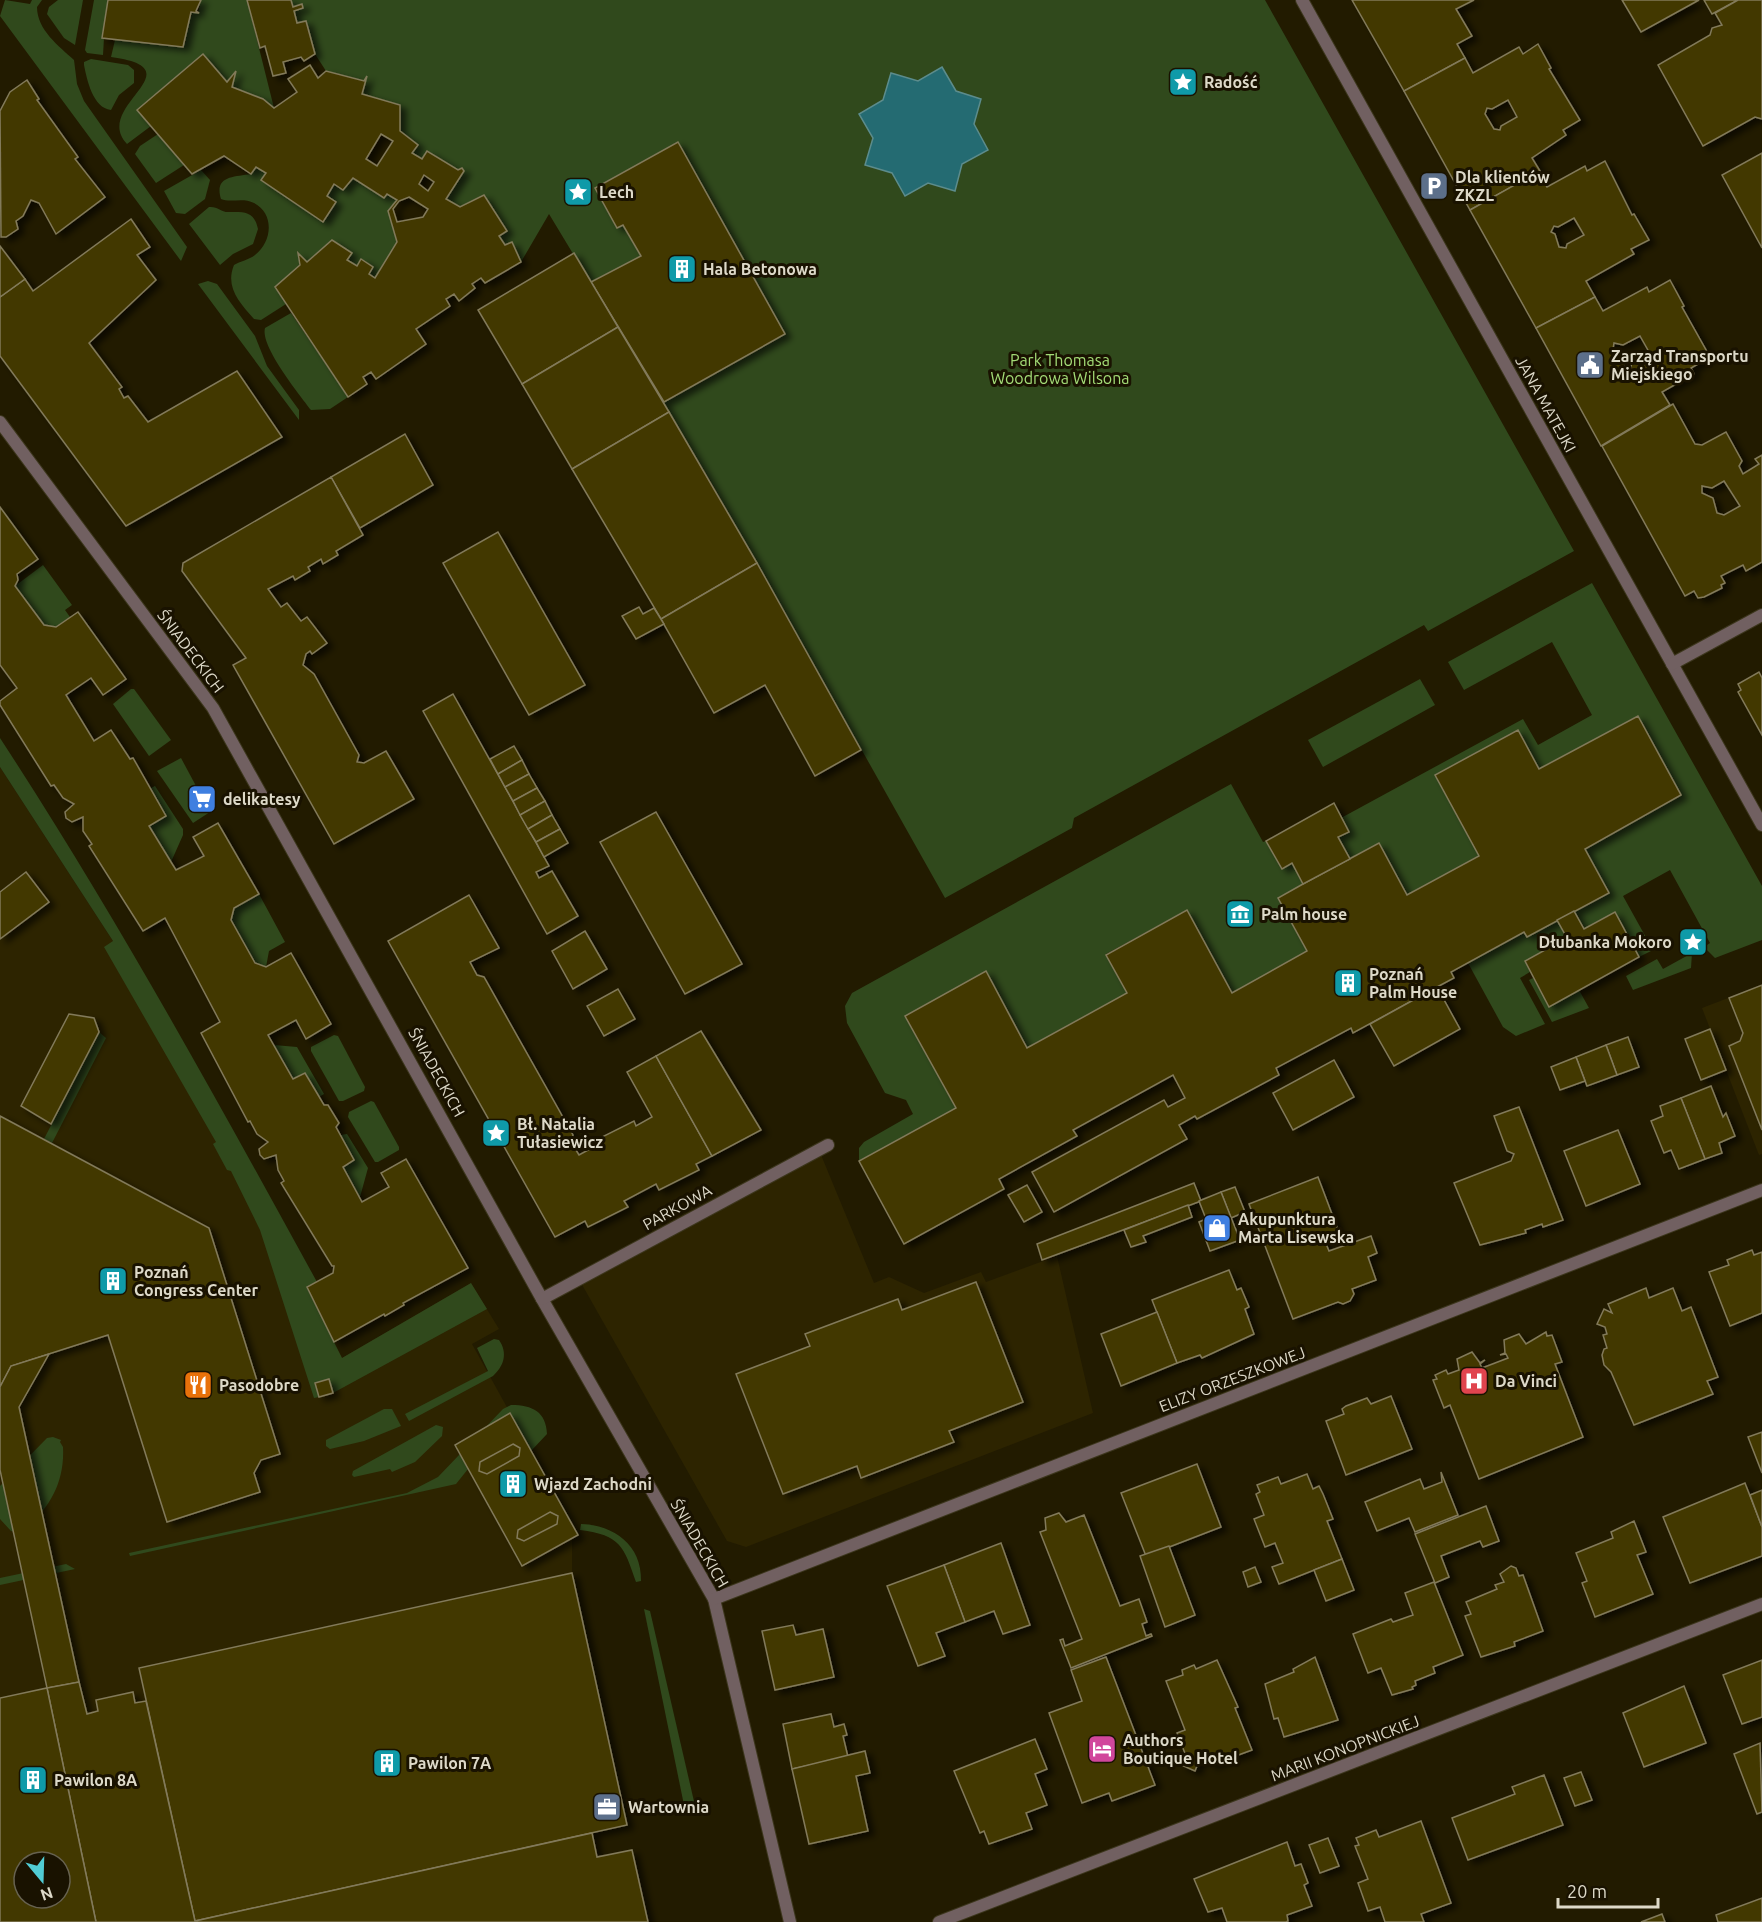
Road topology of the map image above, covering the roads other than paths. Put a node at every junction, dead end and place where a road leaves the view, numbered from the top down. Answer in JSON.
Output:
{"nodes":[{"id":1,"x":1302,"y":0,"type":"edge"},
{"id":2,"x":0,"y":422,"type":"edge"},
{"id":3,"x":1762,"y":615,"type":"edge"},
{"id":4,"x":1672,"y":664,"type":"junction"},
{"id":5,"x":1762,"y":825,"type":"edge"},
{"id":6,"x":828,"y":1145,"type":"dead end"},
{"id":7,"x":1762,"y":1190,"type":"edge"},
{"id":8,"x":542,"y":1299,"type":"junction"},
{"id":9,"x":714,"y":1599,"type":"junction"},
{"id":10,"x":1762,"y":1604,"type":"edge"},
{"id":11,"x":790,"y":1922,"type":"edge"},
{"id":12,"x":939,"y":1922,"type":"edge"}],
"edges":[{"from":1,"to":4,"type":"street","name":"JANA MATEJKI"},
{"from":2,"to":8,"type":"street","name":"ŚNIADECKICH"},
{"from":3,"to":4,"type":"street"},
{"from":4,"to":5,"type":"street","name":"JANA MATEJKI"},
{"from":6,"to":8,"type":"street","name":"PARKOWA"},
{"from":7,"to":9,"type":"street","name":"ELIZY ORZESZKOWEJ"},
{"from":8,"to":9,"type":"street","name":"ŚNIADECKICH"},
{"from":9,"to":11,"type":"street","name":"ŚNIADECKICH"},
{"from":10,"to":12,"type":"street","name":"MARII KONOPNICKIEJ"}]}
